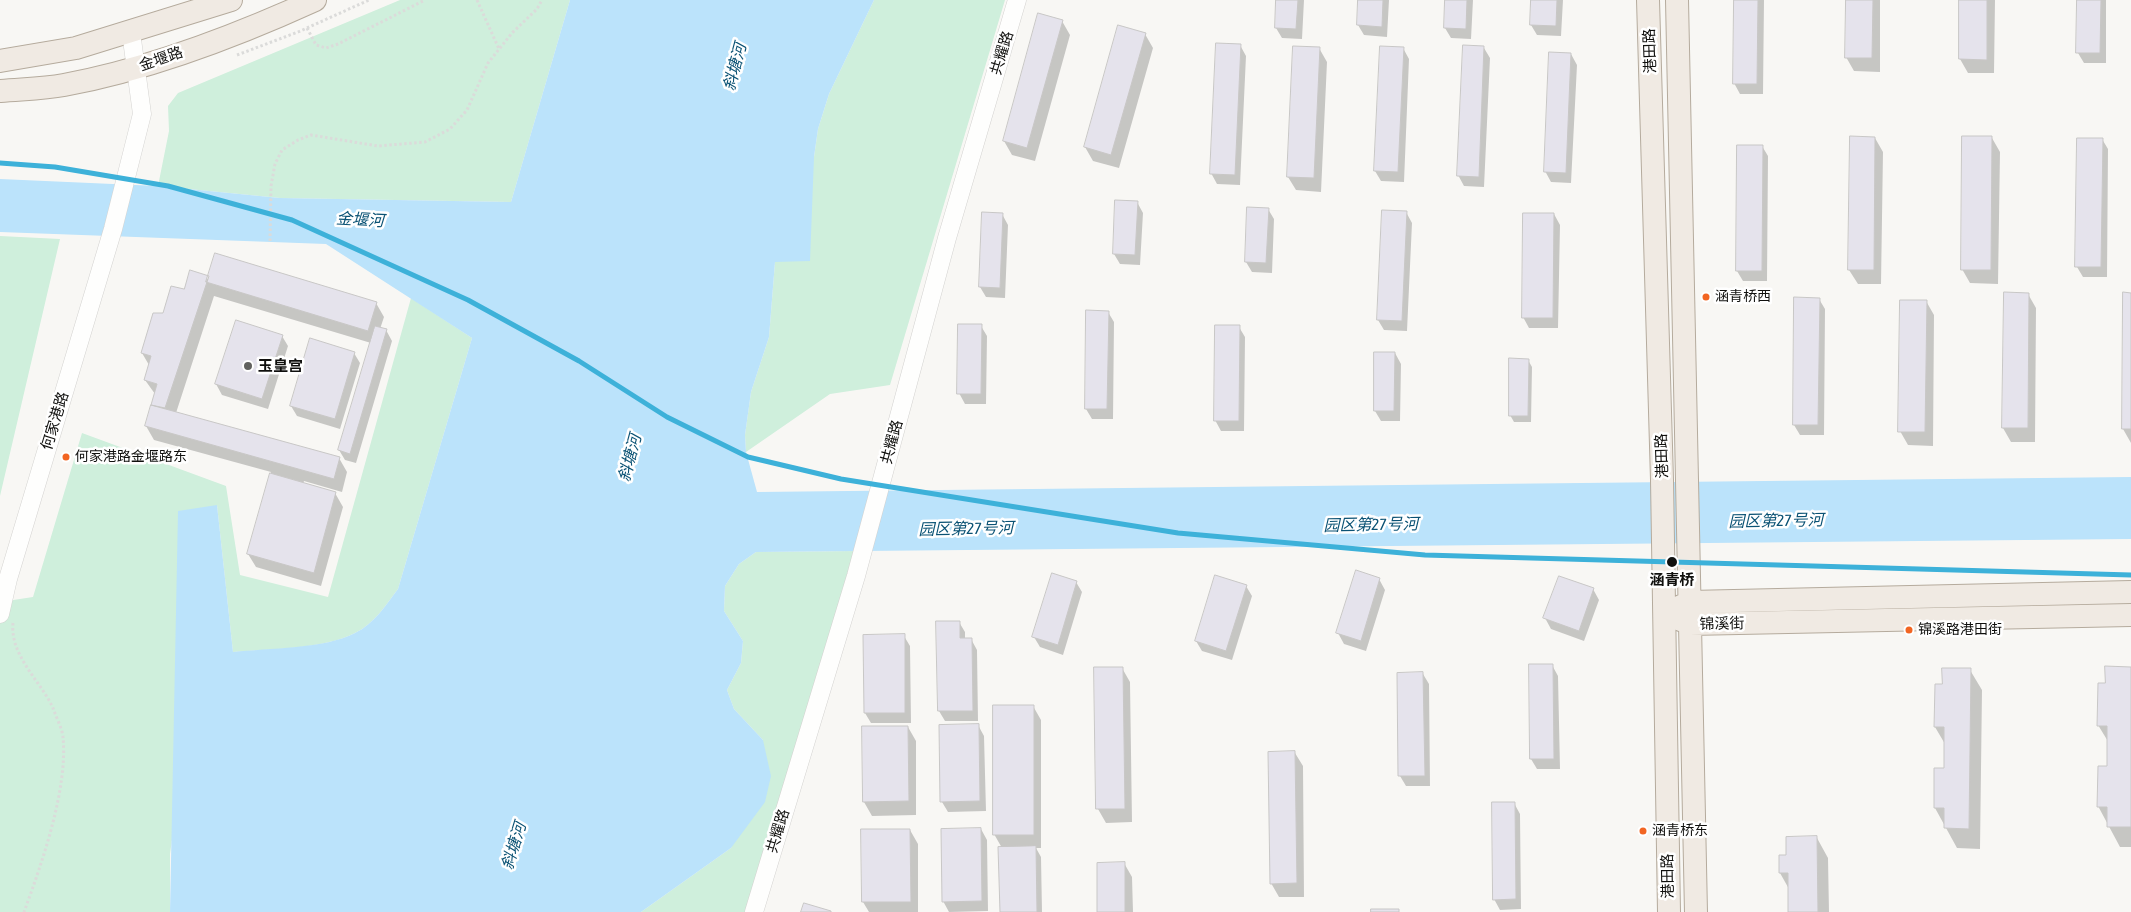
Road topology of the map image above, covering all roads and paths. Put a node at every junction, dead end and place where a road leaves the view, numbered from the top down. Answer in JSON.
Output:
{"nodes":[{"id":1,"x":231,"y":0,"type":"edge"},
{"id":2,"x":316,"y":0,"type":"edge"},
{"id":3,"x":425,"y":0,"type":"edge"},
{"id":4,"x":477,"y":0,"type":"edge"},
{"id":5,"x":542,"y":0,"type":"edge"},
{"id":6,"x":1016,"y":0,"type":"edge"},
{"id":7,"x":1648,"y":0,"type":"edge"},
{"id":8,"x":1678,"y":0,"type":"edge"},
{"id":9,"x":307,"y":28,"type":"dead end"},
{"id":10,"x":132,"y":32,"type":"junction"},
{"id":11,"x":499,"y":49,"type":"junction"},
{"id":12,"x":0,"y":61,"type":"edge"},
{"id":13,"x":136,"y":68,"type":"junction"},
{"id":14,"x":0,"y":92,"type":"edge"},
{"id":15,"x":270,"y":241,"type":"dead end"},
{"id":16,"x":2131,"y":592,"type":"edge"},
{"id":17,"x":1664,"y":613,"type":"junction"},
{"id":18,"x":1690,"y":613,"type":"junction"},
{"id":19,"x":7,"y":614,"type":"edge"},
{"id":20,"x":2131,"y":615,"type":"edge"},
{"id":21,"x":24,"y":912,"type":"edge"},
{"id":22,"x":754,"y":912,"type":"edge"},
{"id":23,"x":1669,"y":912,"type":"edge"},
{"id":24,"x":1696,"y":912,"type":"edge"}],
"edges":[{"from":1,"to":10,"type":"main road"},
{"from":2,"to":13,"type":"main road","name":"金堰路"},
{"from":3,"to":9,"type":"path"},
{"from":4,"to":11,"type":"path"},
{"from":5,"to":11,"type":"path"},
{"from":6,"to":22,"type":"street","name":"共耀路"},
{"from":7,"to":17,"type":"main road","name":"港田路"},
{"from":8,"to":18,"type":"main road","name":"港田路"},
{"from":10,"to":12,"type":"main road"},
{"from":10,"to":13,"type":"street","name":"何家港路"},
{"from":11,"to":15,"type":"path"},
{"from":13,"to":14,"type":"main road","name":"金堰路"},
{"from":13,"to":19,"type":"street","name":"何家港路"},
{"from":16,"to":18,"type":"main road","name":"锦溪街"},
{"from":17,"to":18,"type":"main road","name":"锦溪街"},
{"from":17,"to":23,"type":"main road","name":"港田路"},
{"from":18,"to":20,"type":"main road","name":"锦溪街"},
{"from":18,"to":24,"type":"main road","name":"港田路"},
{"from":19,"to":21,"type":"path"}]}
